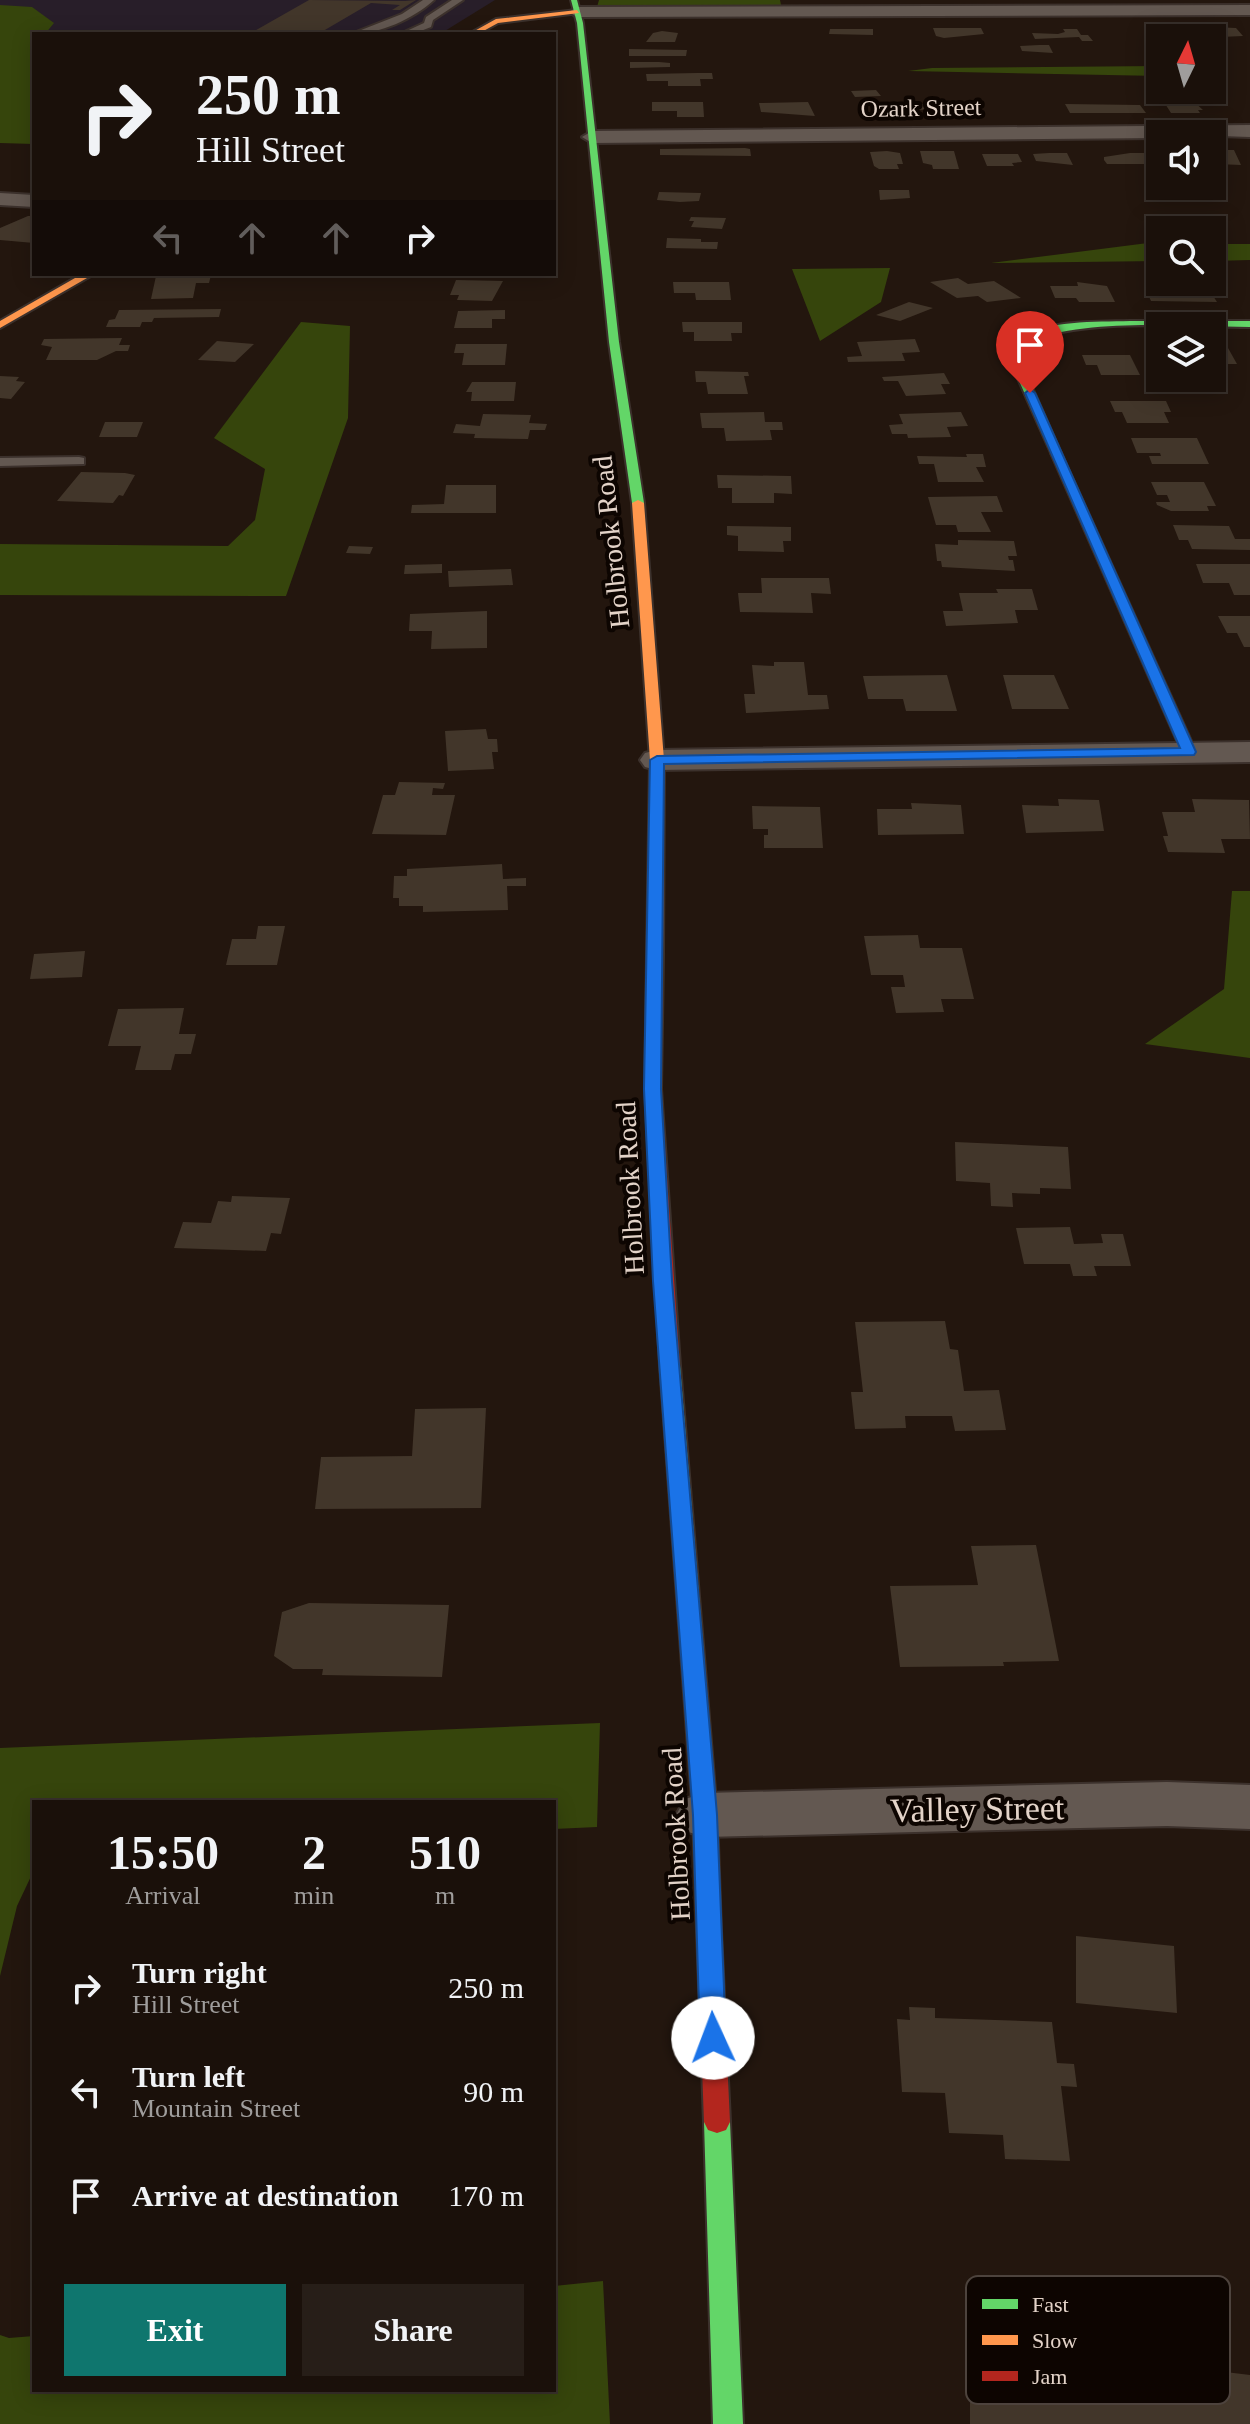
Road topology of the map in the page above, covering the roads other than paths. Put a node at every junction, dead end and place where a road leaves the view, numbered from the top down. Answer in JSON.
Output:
{"nodes":[{"id":1,"x":429,"y":0,"type":"edge"},
{"id":2,"x":458,"y":0,"type":"edge"},
{"id":3,"x":575,"y":6,"type":"edge"},
{"id":4,"x":1250,"y":10,"type":"edge"},
{"id":5,"x":361,"y":32,"type":"edge"},
{"id":6,"x":410,"y":32,"type":"edge"},
{"id":7,"x":477,"y":32,"type":"edge"},
{"id":8,"x":1250,"y":131,"type":"edge"},
{"id":9,"x":592,"y":137,"type":"junction"},
{"id":10,"x":0,"y":199,"type":"edge"},
{"id":11,"x":32,"y":201,"type":"edge"},
{"id":12,"x":86,"y":276,"type":"edge"},
{"id":13,"x":1250,"y":324,"type":"edge"},
{"id":14,"x":0,"y":325,"type":"edge"},
{"id":15,"x":79,"y":461,"type":"dead end"},
{"id":16,"x":0,"y":462,"type":"edge"},
{"id":17,"x":1189,"y":752,"type":"junction"},
{"id":18,"x":1250,"y":752,"type":"edge"},
{"id":19,"x":657,"y":760,"type":"junction"},
{"id":20,"x":1250,"y":1807,"type":"edge"},
{"id":21,"x":705,"y":1815,"type":"junction"},
{"id":22,"x":728,"y":2424,"type":"edge"}],
"edges":[{"from":1,"to":5,"type":"lane"},
{"from":2,"to":6,"type":"lane"},
{"from":3,"to":4,"type":"street"},
{"from":3,"to":7,"type":"street"},
{"from":3,"to":9,"type":"street","name":"Holbrook Road"},
{"from":8,"to":9,"type":"street","name":"Ozark Street"},
{"from":9,"to":19,"type":"street","name":"Holbrook Road"},
{"from":10,"to":11,"type":"street"},
{"from":12,"to":14,"type":"street"},
{"from":13,"to":17,"type":"street"},
{"from":15,"to":16,"type":"lane"},
{"from":17,"to":18,"type":"street"},
{"from":17,"to":19,"type":"street"},
{"from":19,"to":21,"type":"street","name":"Holbrook Road"},
{"from":20,"to":21,"type":"street","name":"Valley Street"},
{"from":21,"to":22,"type":"street","name":"Holbrook Road"}]}
